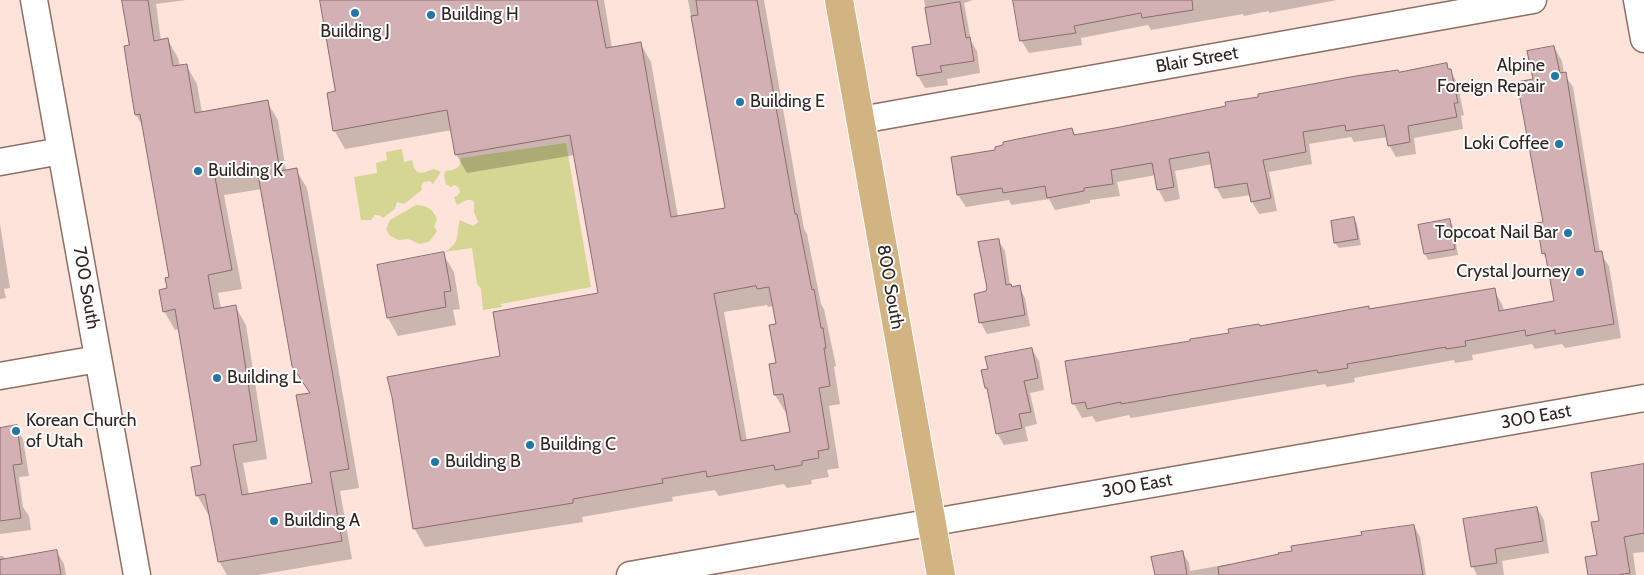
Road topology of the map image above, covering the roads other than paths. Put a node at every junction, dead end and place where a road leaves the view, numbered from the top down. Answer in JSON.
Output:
{"nodes":[{"id":1,"x":34,"y":0,"type":"edge"},
{"id":2,"x":839,"y":0,"type":"edge"},
{"id":3,"x":1532,"y":0,"type":"edge"},
{"id":4,"x":1637,"y":0,"type":"edge"},
{"id":5,"x":1644,"y":39,"type":"edge"},
{"id":6,"x":861,"y":120,"type":"junction"},
{"id":7,"x":61,"y":151,"type":"junction"},
{"id":8,"x":0,"y":162,"type":"edge"},
{"id":9,"x":98,"y":359,"type":"junction"},
{"id":10,"x":0,"y":376,"type":"edge"},
{"id":11,"x":1644,"y":398,"type":"edge"},
{"id":12,"x":932,"y":521,"type":"junction"},
{"id":13,"x":137,"y":575,"type":"edge"},
{"id":14,"x":630,"y":575,"type":"edge"},
{"id":15,"x":942,"y":575,"type":"edge"}],
"edges":[{"from":1,"to":7,"type":"street","name":"700 South"},
{"from":2,"to":6,"type":"main road","name":"800 South"},
{"from":3,"to":6,"type":"street","name":"Blair Street"},
{"from":4,"to":5,"type":"street"},
{"from":6,"to":12,"type":"main road","name":"800 South"},
{"from":7,"to":8,"type":"street"},
{"from":7,"to":9,"type":"street","name":"700 South"},
{"from":9,"to":10,"type":"street"},
{"from":9,"to":13,"type":"street","name":"700 South"},
{"from":11,"to":12,"type":"street","name":"300 East"},
{"from":12,"to":14,"type":"street","name":"300 East"},
{"from":12,"to":15,"type":"main road","name":"800 South"}]}
